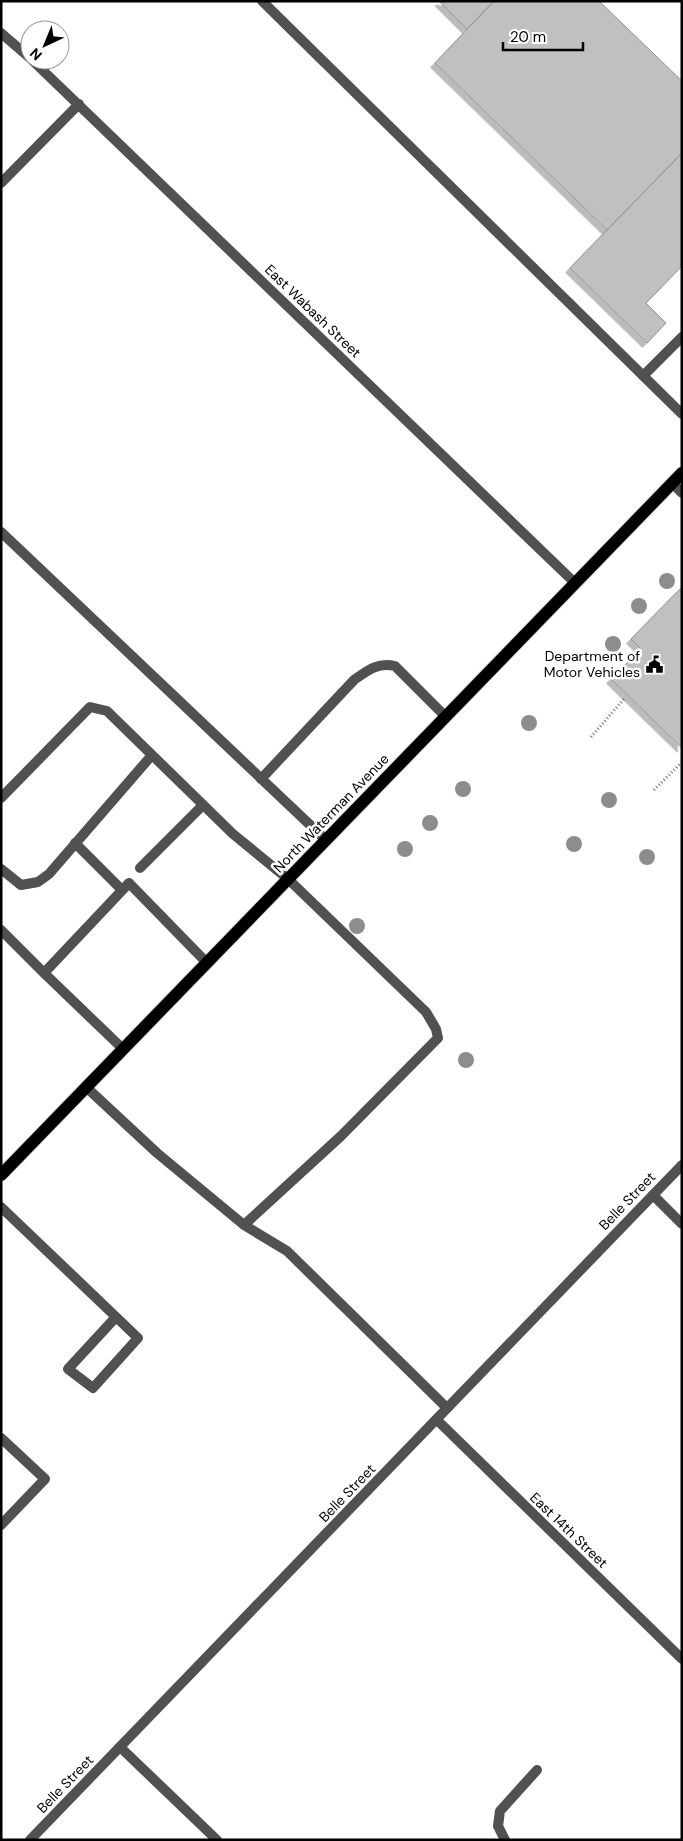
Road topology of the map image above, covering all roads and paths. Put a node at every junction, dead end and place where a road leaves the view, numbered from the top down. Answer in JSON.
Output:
{"nodes":[{"id":1,"x":262,"y":1,"type":"edge"},
{"id":2,"x":1,"y":33,"type":"edge"},
{"id":3,"x":20,"y":49,"type":"edge"},
{"id":4,"x":43,"y":70,"type":"edge"},
{"id":5,"x":79,"y":104,"type":"junction"},
{"id":6,"x":1,"y":184,"type":"edge"},
{"id":7,"x":682,"y":337,"type":"edge"},
{"id":8,"x":643,"y":376,"type":"junction"},
{"id":9,"x":682,"y":414,"type":"edge"},
{"id":10,"x":682,"y":473,"type":"edge"},
{"id":11,"x":672,"y":483,"type":"junction"},
{"id":12,"x":682,"y":493,"type":"edge"},
{"id":13,"x":1,"y":532,"type":"edge"},
{"id":14,"x":574,"y":583,"type":"junction"},
{"id":15,"x":624,"y":699,"type":"dead end"},
{"id":16,"x":446,"y":716,"type":"junction"},
{"id":17,"x":591,"y":737,"type":"dead end"},
{"id":18,"x":152,"y":755,"type":"junction"},
{"id":19,"x":682,"y":762,"type":"edge"},
{"id":20,"x":261,"y":779,"type":"junction"},
{"id":21,"x":654,"y":790,"type":"dead end"},
{"id":22,"x":1,"y":798,"type":"edge"},
{"id":23,"x":204,"y":805,"type":"junction"},
{"id":24,"x":326,"y":840,"type":"junction"},
{"id":25,"x":75,"y":843,"type":"junction"},
{"id":26,"x":140,"y":868,"type":"dead end"},
{"id":27,"x":1,"y":869,"type":"edge"},
{"id":28,"x":288,"y":879,"type":"junction"},
{"id":29,"x":122,"y":890,"type":"junction"},
{"id":30,"x":1,"y":930,"type":"edge"},
{"id":31,"x":207,"y":963,"type":"junction"},
{"id":32,"x":44,"y":974,"type":"junction"},
{"id":33,"x":123,"y":1048,"type":"junction"},
{"id":34,"x":86,"y":1087,"type":"junction"},
{"id":35,"x":682,"y":1165,"type":"edge"},
{"id":36,"x":1,"y":1175,"type":"edge"},
{"id":37,"x":653,"y":1195,"type":"junction"},
{"id":38,"x":1,"y":1207,"type":"edge"},
{"id":39,"x":682,"y":1224,"type":"edge"},
{"id":40,"x":244,"y":1225,"type":"junction"},
{"id":41,"x":116,"y":1317,"type":"junction"},
{"id":42,"x":447,"y":1408,"type":"junction"},
{"id":43,"x":436,"y":1420,"type":"junction"},
{"id":44,"x":1,"y":1438,"type":"edge"},
{"id":45,"x":1,"y":1525,"type":"edge"},
{"id":46,"x":682,"y":1659,"type":"edge"},
{"id":47,"x":120,"y":1747,"type":"junction"},
{"id":48,"x":536,"y":1770,"type":"dead end"},
{"id":49,"x":30,"y":1840,"type":"edge"},
{"id":50,"x":217,"y":1840,"type":"edge"},
{"id":51,"x":505,"y":1840,"type":"edge"}],
"edges":[{"from":1,"to":8,"type":"street"},
{"from":2,"to":3,"type":"street","name":"East Wabash Street"},
{"from":4,"to":5,"type":"street","name":"East Wabash Street"},
{"from":5,"to":6,"type":"street"},
{"from":5,"to":14,"type":"street","name":"East Wabash Street"},
{"from":7,"to":8,"type":"street"},
{"from":8,"to":9,"type":"street"},
{"from":10,"to":11,"type":"main road","name":"North Waterman Avenue"},
{"from":11,"to":12,"type":"street"},
{"from":11,"to":14,"type":"main road","name":"North Waterman Avenue"},
{"from":13,"to":20,"type":"street"},
{"from":14,"to":16,"type":"main road","name":"North Waterman Avenue"},
{"from":15,"to":17,"type":"path"},
{"from":16,"to":20,"type":"street"},
{"from":16,"to":24,"type":"main road","name":"North Waterman Avenue"},
{"from":18,"to":22,"type":"street"},
{"from":18,"to":23,"type":"street"},
{"from":18,"to":25,"type":"street"},
{"from":19,"to":21,"type":"path"},
{"from":20,"to":24,"type":"street"},
{"from":23,"to":26,"type":"street"},
{"from":23,"to":28,"type":"street"},
{"from":24,"to":28,"type":"main road","name":"North Waterman Avenue"},
{"from":25,"to":27,"type":"street"},
{"from":25,"to":29,"type":"street"},
{"from":28,"to":31,"type":"main road","name":"North Waterman Avenue"},
{"from":28,"to":40,"type":"street"},
{"from":29,"to":31,"type":"street"},
{"from":29,"to":32,"type":"street"},
{"from":30,"to":32,"type":"street"},
{"from":31,"to":33,"type":"main road","name":"North Waterman Avenue"},
{"from":32,"to":33,"type":"street"},
{"from":33,"to":34,"type":"main road","name":"North Waterman Avenue"},
{"from":34,"to":36,"type":"main road","name":"North Waterman Avenue"},
{"from":34,"to":40,"type":"street"},
{"from":35,"to":37,"type":"street","name":"Belle Street"},
{"from":37,"to":39,"type":"street"},
{"from":37,"to":42,"type":"street","name":"Belle Street"},
{"from":38,"to":41,"type":"street"},
{"from":40,"to":42,"type":"street"},
{"from":41,"to":41,"type":"street"},
{"from":42,"to":43,"type":"street","name":"Belle Street"},
{"from":43,"to":46,"type":"street","name":"East 14th Street"},
{"from":43,"to":47,"type":"street","name":"Belle Street"},
{"from":44,"to":45,"type":"street"},
{"from":47,"to":49,"type":"street","name":"Belle Street"},
{"from":47,"to":50,"type":"street"},
{"from":48,"to":51,"type":"street"}]}
